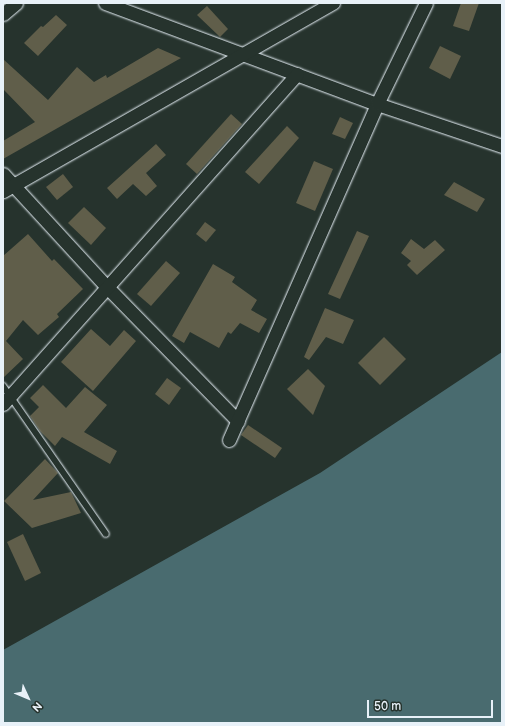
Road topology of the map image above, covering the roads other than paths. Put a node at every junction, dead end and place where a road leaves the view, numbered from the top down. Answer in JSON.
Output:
{"nodes":[{"id":1,"x":16,"y":3,"type":"edge"},
{"id":2,"x":105,"y":3,"type":"edge"},
{"id":3,"x":334,"y":3,"type":"edge"},
{"id":4,"x":426,"y":3,"type":"edge"},
{"id":5,"x":3,"y":14,"type":"edge"},
{"id":6,"x":243,"y":54,"type":"junction"},
{"id":7,"x":297,"y":74,"type":"junction"},
{"id":8,"x":377,"y":104,"type":"junction"},
{"id":9,"x":502,"y":146,"type":"edge"},
{"id":10,"x":3,"y":174,"type":"edge"},
{"id":11,"x":8,"y":188,"type":"edge"},
{"id":12,"x":108,"y":288,"type":"junction"},
{"id":13,"x":5,"y":395,"type":"edge"},
{"id":14,"x":238,"y":421,"type":"junction"},
{"id":15,"x":229,"y":440,"type":"dead end"},
{"id":16,"x":106,"y":534,"type":"dead end"}],
"edges":[{"from":1,"to":5,"type":"street"},
{"from":2,"to":6,"type":"street"},
{"from":3,"to":6,"type":"street"},
{"from":4,"to":8,"type":"street"},
{"from":6,"to":7,"type":"street"},
{"from":6,"to":11,"type":"street"},
{"from":7,"to":8,"type":"street"},
{"from":7,"to":12,"type":"street"},
{"from":8,"to":9,"type":"street"},
{"from":8,"to":14,"type":"street"},
{"from":10,"to":11,"type":"street"},
{"from":11,"to":12,"type":"street"},
{"from":12,"to":13,"type":"street"},
{"from":12,"to":14,"type":"street"},
{"from":13,"to":16,"type":"lane"},
{"from":14,"to":15,"type":"street"}]}
